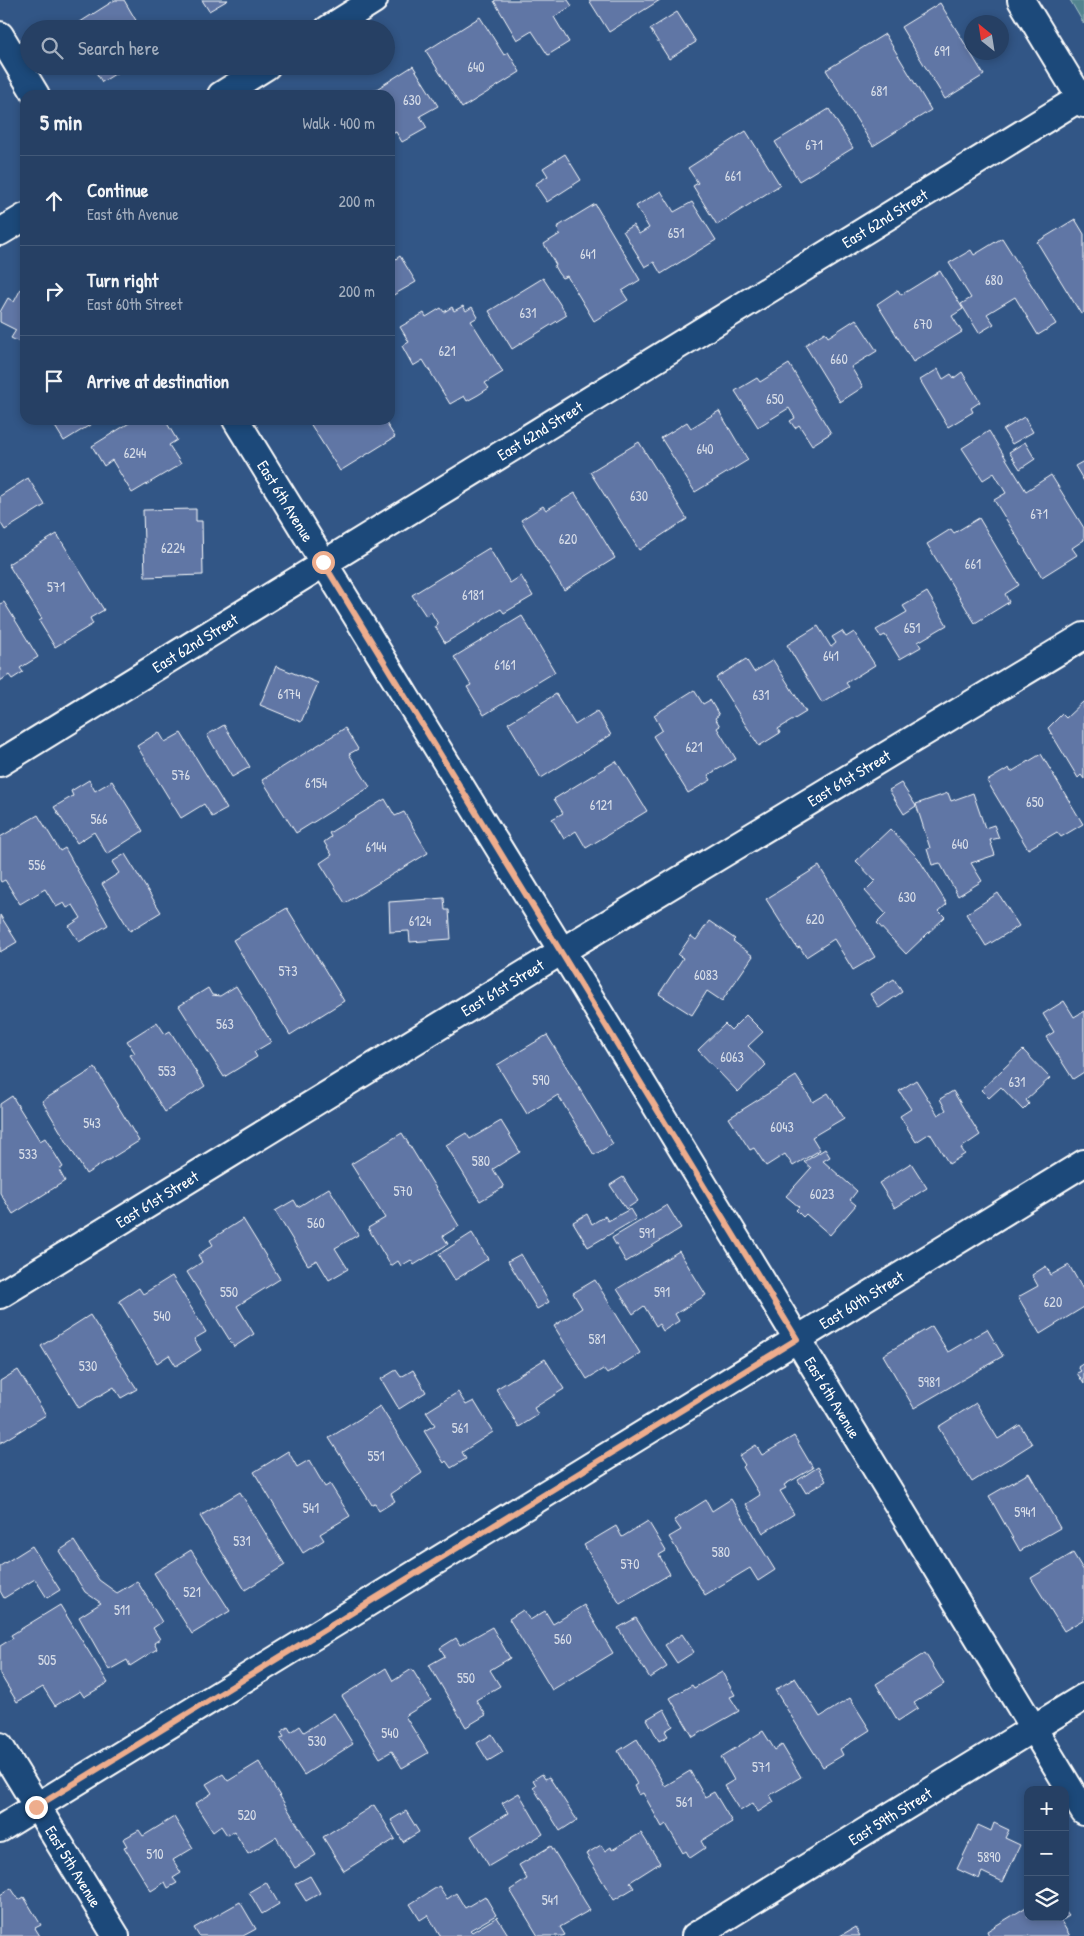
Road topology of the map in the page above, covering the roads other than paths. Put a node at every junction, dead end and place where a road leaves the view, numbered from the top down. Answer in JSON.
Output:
{"nodes":[{"id":1,"x":374,"y":0,"type":"edge"},
{"id":2,"x":1021,"y":0,"type":"edge"},
{"id":3,"x":342,"y":20,"type":"edge"},
{"id":4,"x":0,"y":35,"type":"edge"},
{"id":5,"x":20,"y":68,"type":"edge"},
{"id":6,"x":24,"y":75,"type":"edge"},
{"id":7,"x":253,"y":75,"type":"edge"},
{"id":8,"x":33,"y":90,"type":"edge"},
{"id":9,"x":229,"y":90,"type":"edge"},
{"id":10,"x":1082,"y":101,"type":"edge"},
{"id":11,"x":20,"y":220,"type":"edge"},
{"id":12,"x":0,"y":232,"type":"edge"},
{"id":13,"x":239,"y":425,"type":"edge"},
{"id":14,"x":323,"y":562,"type":"junction"},
{"id":15,"x":1084,"y":636,"type":"edge"},
{"id":16,"x":0,"y":763,"type":"edge"},
{"id":17,"x":562,"y":951,"type":"junction"},
{"id":18,"x":1084,"y":1163,"type":"edge"},
{"id":19,"x":0,"y":1295,"type":"edge"},
{"id":20,"x":797,"y":1339,"type":"junction"},
{"id":21,"x":1084,"y":1697,"type":"edge"},
{"id":22,"x":1033,"y":1728,"type":"junction"},
{"id":23,"x":0,"y":1746,"type":"edge"},
{"id":24,"x":36,"y":1807,"type":"junction"},
{"id":25,"x":1084,"y":1812,"type":"edge"},
{"id":26,"x":0,"y":1829,"type":"edge"},
{"id":27,"x":116,"y":1936,"type":"edge"},
{"id":28,"x":695,"y":1936,"type":"edge"}],
"edges":[{"from":1,"to":3,"type":"street"},
{"from":2,"to":10,"type":"street"},
{"from":4,"to":5,"type":"street"},
{"from":6,"to":8,"type":"street"},
{"from":7,"to":9,"type":"street"},
{"from":10,"to":14,"type":"street","name":"East 62nd Street"},
{"from":11,"to":12,"type":"street"},
{"from":13,"to":14,"type":"street","name":"East 6th Avenue"},
{"from":14,"to":16,"type":"street","name":"East 62nd Street"},
{"from":14,"to":17,"type":"street","name":"East 6th Avenue"},
{"from":15,"to":17,"type":"street","name":"East 61st Street"},
{"from":17,"to":19,"type":"street","name":"East 61st Street"},
{"from":17,"to":20,"type":"street","name":"East 6th Avenue"},
{"from":18,"to":20,"type":"street","name":"East 60th Street"},
{"from":20,"to":22,"type":"street","name":"East 6th Avenue"},
{"from":20,"to":24,"type":"street","name":"East 60th Street"},
{"from":21,"to":22,"type":"street","name":"East 59th Street"},
{"from":22,"to":25,"type":"street","name":"East 6th Avenue"},
{"from":22,"to":28,"type":"street","name":"East 59th Street"},
{"from":23,"to":24,"type":"street","name":"East 5th Avenue"},
{"from":24,"to":26,"type":"street","name":"East 60th Street"},
{"from":24,"to":27,"type":"street","name":"East 5th Avenue"}]}
